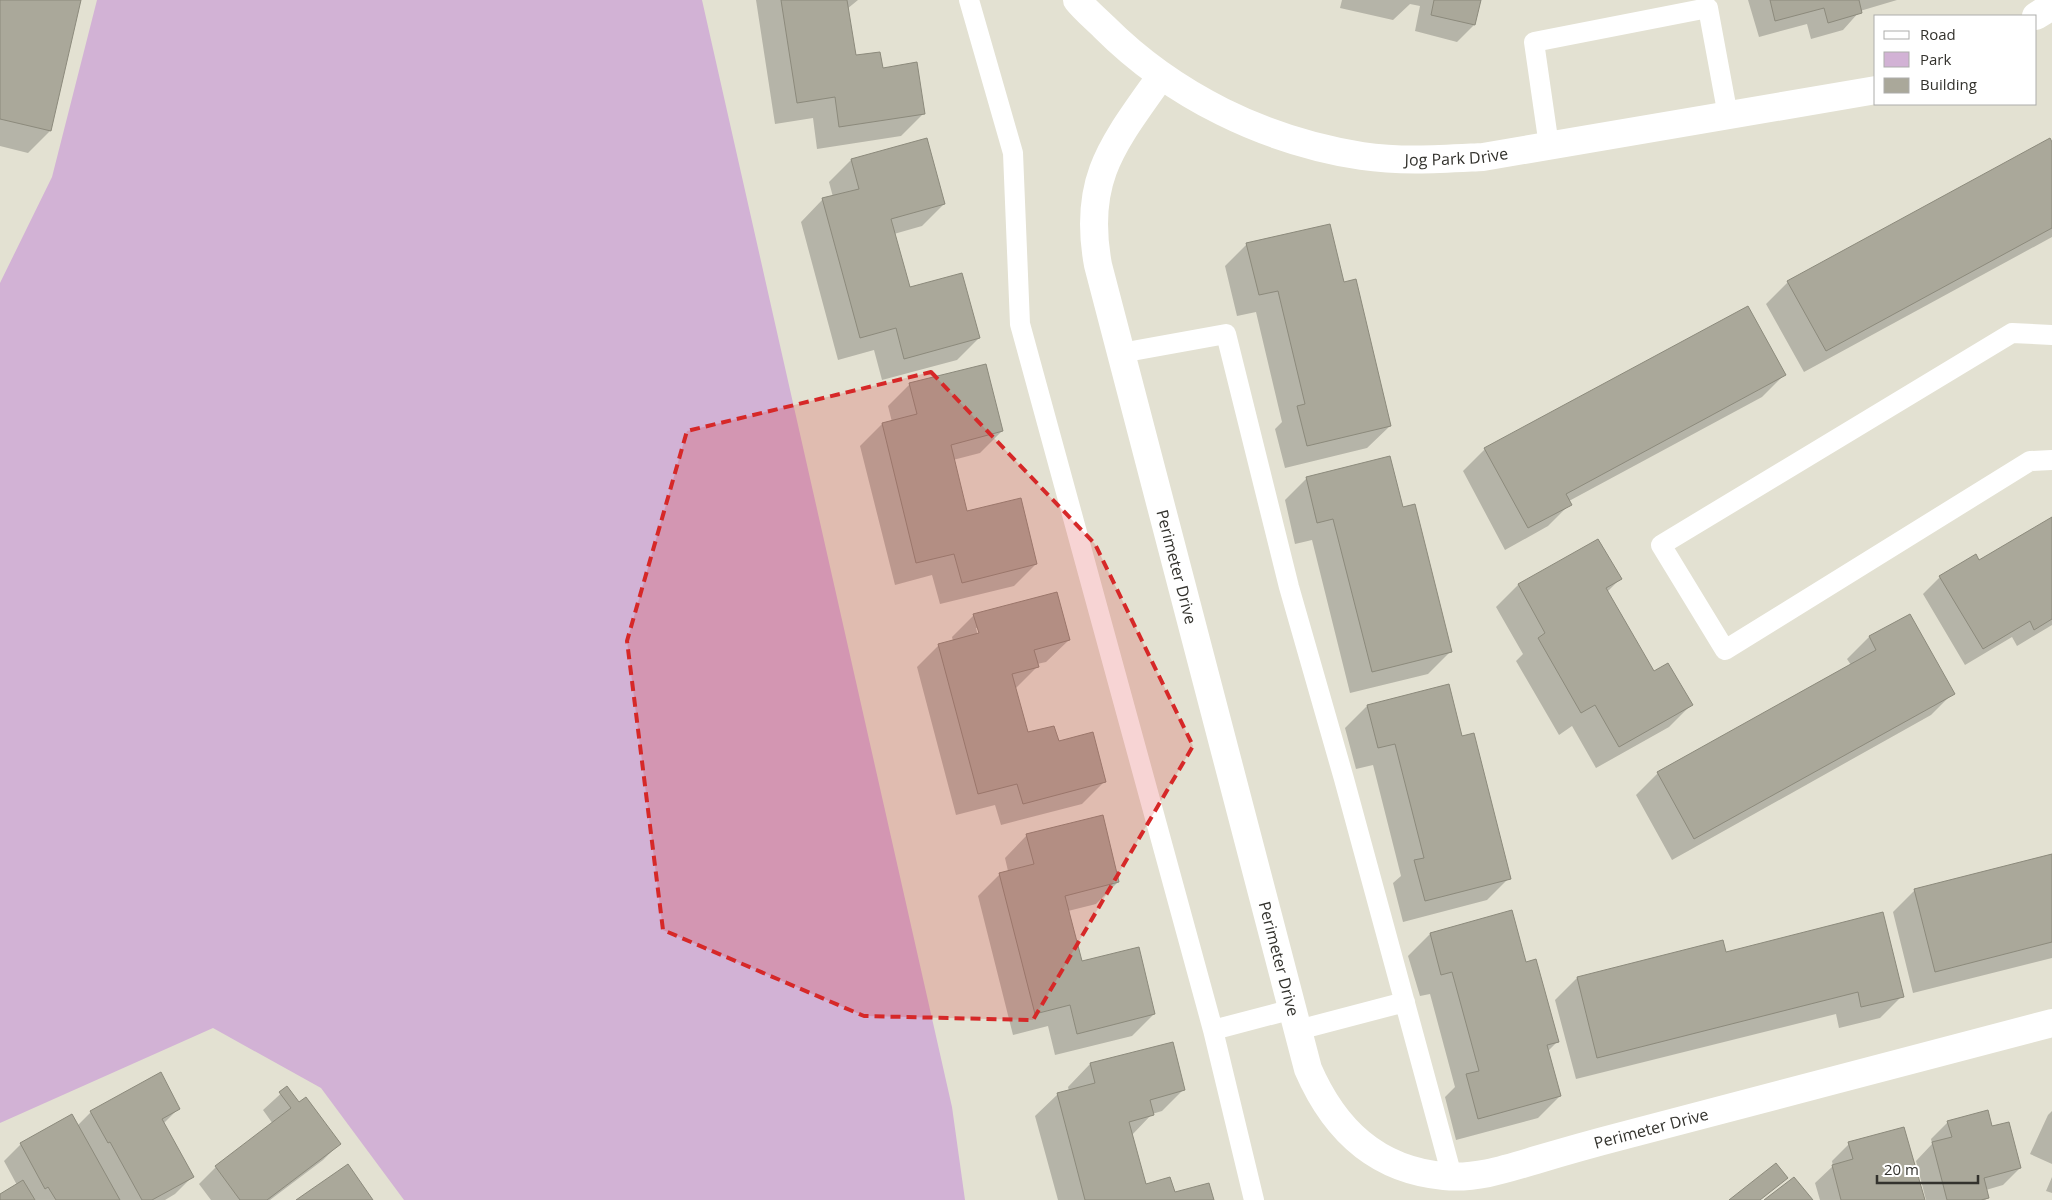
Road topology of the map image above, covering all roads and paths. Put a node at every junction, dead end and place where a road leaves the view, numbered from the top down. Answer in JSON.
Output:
{"nodes":[{"id":1,"x":969,"y":0,"type":"edge"},
{"id":2,"x":1078,"y":0,"type":"edge"},
{"id":3,"x":2052,"y":6,"type":"edge"},
{"id":4,"x":2037,"y":15,"type":"edge"},
{"id":5,"x":1161,"y":76,"type":"junction"},
{"id":6,"x":1874,"y":90,"type":"edge"},
{"id":7,"x":1728,"y":116,"type":"junction"},
{"id":8,"x":1549,"y":146,"type":"junction"},
{"id":9,"x":2052,"y":335,"type":"edge"},
{"id":10,"x":1121,"y":353,"type":"junction"},
{"id":11,"x":2052,"y":460,"type":"edge"},
{"id":12,"x":1405,"y":1002,"type":"junction"},
{"id":13,"x":1295,"y":1019,"type":"junction"},
{"id":14,"x":2052,"y":1023,"type":"edge"},
{"id":15,"x":1213,"y":1030,"type":"junction"},
{"id":16,"x":1452,"y":1176,"type":"junction"},
{"id":17,"x":1254,"y":1200,"type":"edge"}],
"edges":[{"from":1,"to":15,"type":"lane"},
{"from":2,"to":5,"type":"street","name":"Jog Park Drive"},
{"from":3,"to":4,"type":"street"},
{"from":5,"to":8,"type":"street","name":"Jog Park Drive"},
{"from":5,"to":10,"type":"street","name":"Perimeter Drive"},
{"from":6,"to":7,"type":"street","name":"Jog Park Drive"},
{"from":7,"to":8,"type":"street","name":"Jog Park Drive"},
{"from":7,"to":8,"type":"lane"},
{"from":9,"to":11,"type":"lane"},
{"from":10,"to":12,"type":"lane"},
{"from":10,"to":13,"type":"street","name":"Perimeter Drive"},
{"from":12,"to":13,"type":"lane"},
{"from":12,"to":16,"type":"lane"},
{"from":13,"to":15,"type":"lane"},
{"from":13,"to":16,"type":"street","name":"Perimeter Drive"},
{"from":14,"to":16,"type":"street","name":"Perimeter Drive"},
{"from":15,"to":17,"type":"lane"}]}
